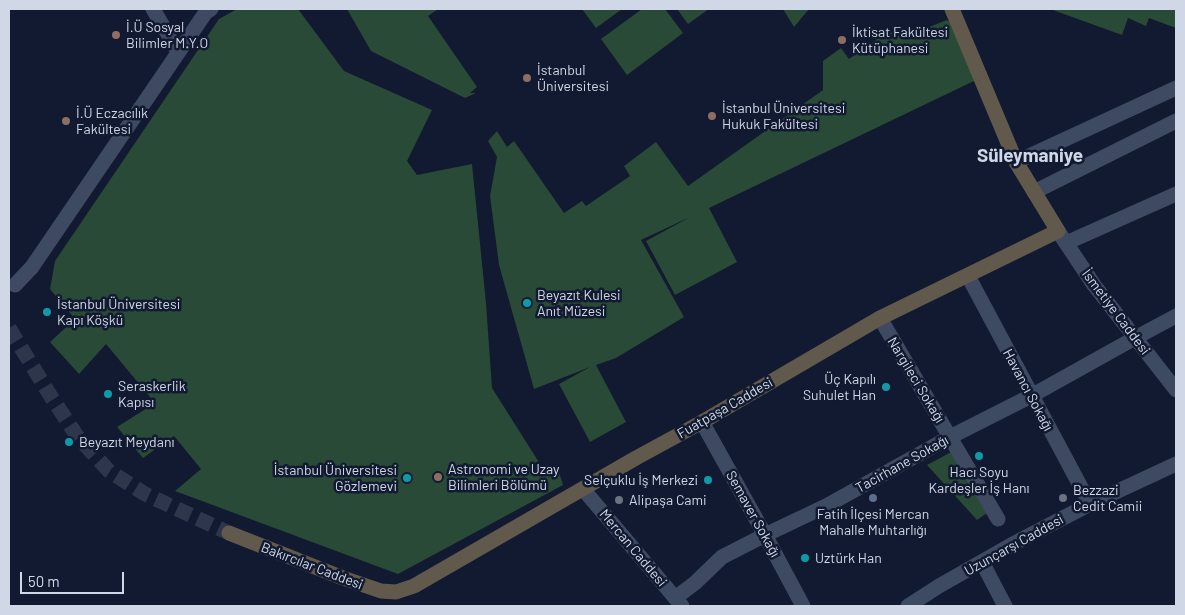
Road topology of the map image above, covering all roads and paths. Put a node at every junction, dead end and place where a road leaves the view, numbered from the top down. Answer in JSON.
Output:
{"nodes":[{"id":1,"x":154,"y":9,"type":"edge"},
{"id":2,"x":211,"y":9,"type":"edge"},
{"id":3,"x":952,"y":9,"type":"edge"},
{"id":4,"x":178,"y":52,"type":"junction"},
{"id":5,"x":1176,"y":88,"type":"edge"},
{"id":6,"x":1176,"y":121,"type":"edge"},
{"id":7,"x":1016,"y":162,"type":"junction"},
{"id":8,"x":1034,"y":192,"type":"junction"},
{"id":9,"x":1176,"y":194,"type":"edge"},
{"id":10,"x":1062,"y":237,"type":"junction"},
{"id":11,"x":968,"y":276,"type":"junction"},
{"id":12,"x":15,"y":285,"type":"dead end"},
{"id":13,"x":1176,"y":316,"type":"edge"},
{"id":14,"x":880,"y":318,"type":"junction"},
{"id":15,"x":1135,"y":338,"type":"junction"},
{"id":16,"x":1176,"y":390,"type":"edge"},
{"id":17,"x":1031,"y":396,"type":"junction"},
{"id":18,"x":702,"y":422,"type":"junction"},
{"id":19,"x":950,"y":437,"type":"junction"},
{"id":20,"x":1176,"y":464,"type":"edge"},
{"id":21,"x":584,"y":489,"type":"junction"},
{"id":22,"x":1090,"y":504,"type":"junction"},
{"id":23,"x":998,"y":519,"type":"dead end"},
{"id":24,"x":229,"y":534,"type":"tunnel mouth"},
{"id":25,"x":765,"y":535,"type":"junction"},
{"id":26,"x":982,"y":562,"type":"junction"},
{"id":27,"x":396,"y":592,"type":"joint"},
{"id":28,"x":678,"y":602,"type":"edge"},
{"id":29,"x":803,"y":606,"type":"edge"},
{"id":30,"x":908,"y":606,"type":"edge"},
{"id":31,"x":1005,"y":606,"type":"edge"}],
"edges":[{"from":1,"to":4,"type":"street"},
{"from":2,"to":4,"type":"street"},
{"from":3,"to":7,"type":"main road"},
{"from":4,"to":12,"type":"street"},
{"from":5,"to":7,"type":"street"},
{"from":6,"to":8,"type":"street"},
{"from":7,"to":8,"type":"main road"},
{"from":8,"to":10,"type":"main road"},
{"from":9,"to":10,"type":"street"},
{"from":10,"to":11,"type":"main road","name":"Fuatpaşa Caddesi"},
{"from":10,"to":15,"type":"street","name":"İsmetiye Caddesi"},
{"from":11,"to":14,"type":"main road","name":"Fuatpaşa Caddesi"},
{"from":11,"to":17,"type":"street","name":"Havancı Sokağı"},
{"from":13,"to":15,"type":"street","name":"Tacirhane Sokağı"},
{"from":14,"to":18,"type":"main road","name":"Fuatpaşa Caddesi"},
{"from":14,"to":19,"type":"street","name":"Nargileci Sokağı"},
{"from":15,"to":16,"type":"street","name":"İsmetiye Caddesi"},
{"from":15,"to":17,"type":"street","name":"Tacirhane Sokağı"},
{"from":17,"to":19,"type":"street","name":"Tacirhane Sokağı"},
{"from":17,"to":22,"type":"street","name":"Havancı Sokağı"},
{"from":18,"to":21,"type":"main road","name":"Fuatpaşa Caddesi"},
{"from":18,"to":25,"type":"street","name":"Semaver Sokağı"},
{"from":19,"to":23,"type":"street","name":"Nargileci Sokağı"},
{"from":19,"to":25,"type":"street","name":"Tacirhane Sokağı"},
{"from":20,"to":22,"type":"street","name":"Uzunçarşı Caddesi"},
{"from":21,"to":27,"type":"main road","name":"Fuatpaşa Caddesi"},
{"from":21,"to":28,"type":"street","name":"Mercan Caddesi"},
{"from":22,"to":26,"type":"street","name":"Uzunçarşı Caddesi"},
{"from":24,"to":27,"type":"main road","name":"Bakırcılar Caddesi"},
{"from":25,"to":28,"type":"street","name":"Tacirhane Sokağı"},
{"from":25,"to":29,"type":"street","name":"Semaver Sokağı"},
{"from":26,"to":30,"type":"street","name":"Uzunçarşı Caddesi"},
{"from":26,"to":31,"type":"street"}]}
